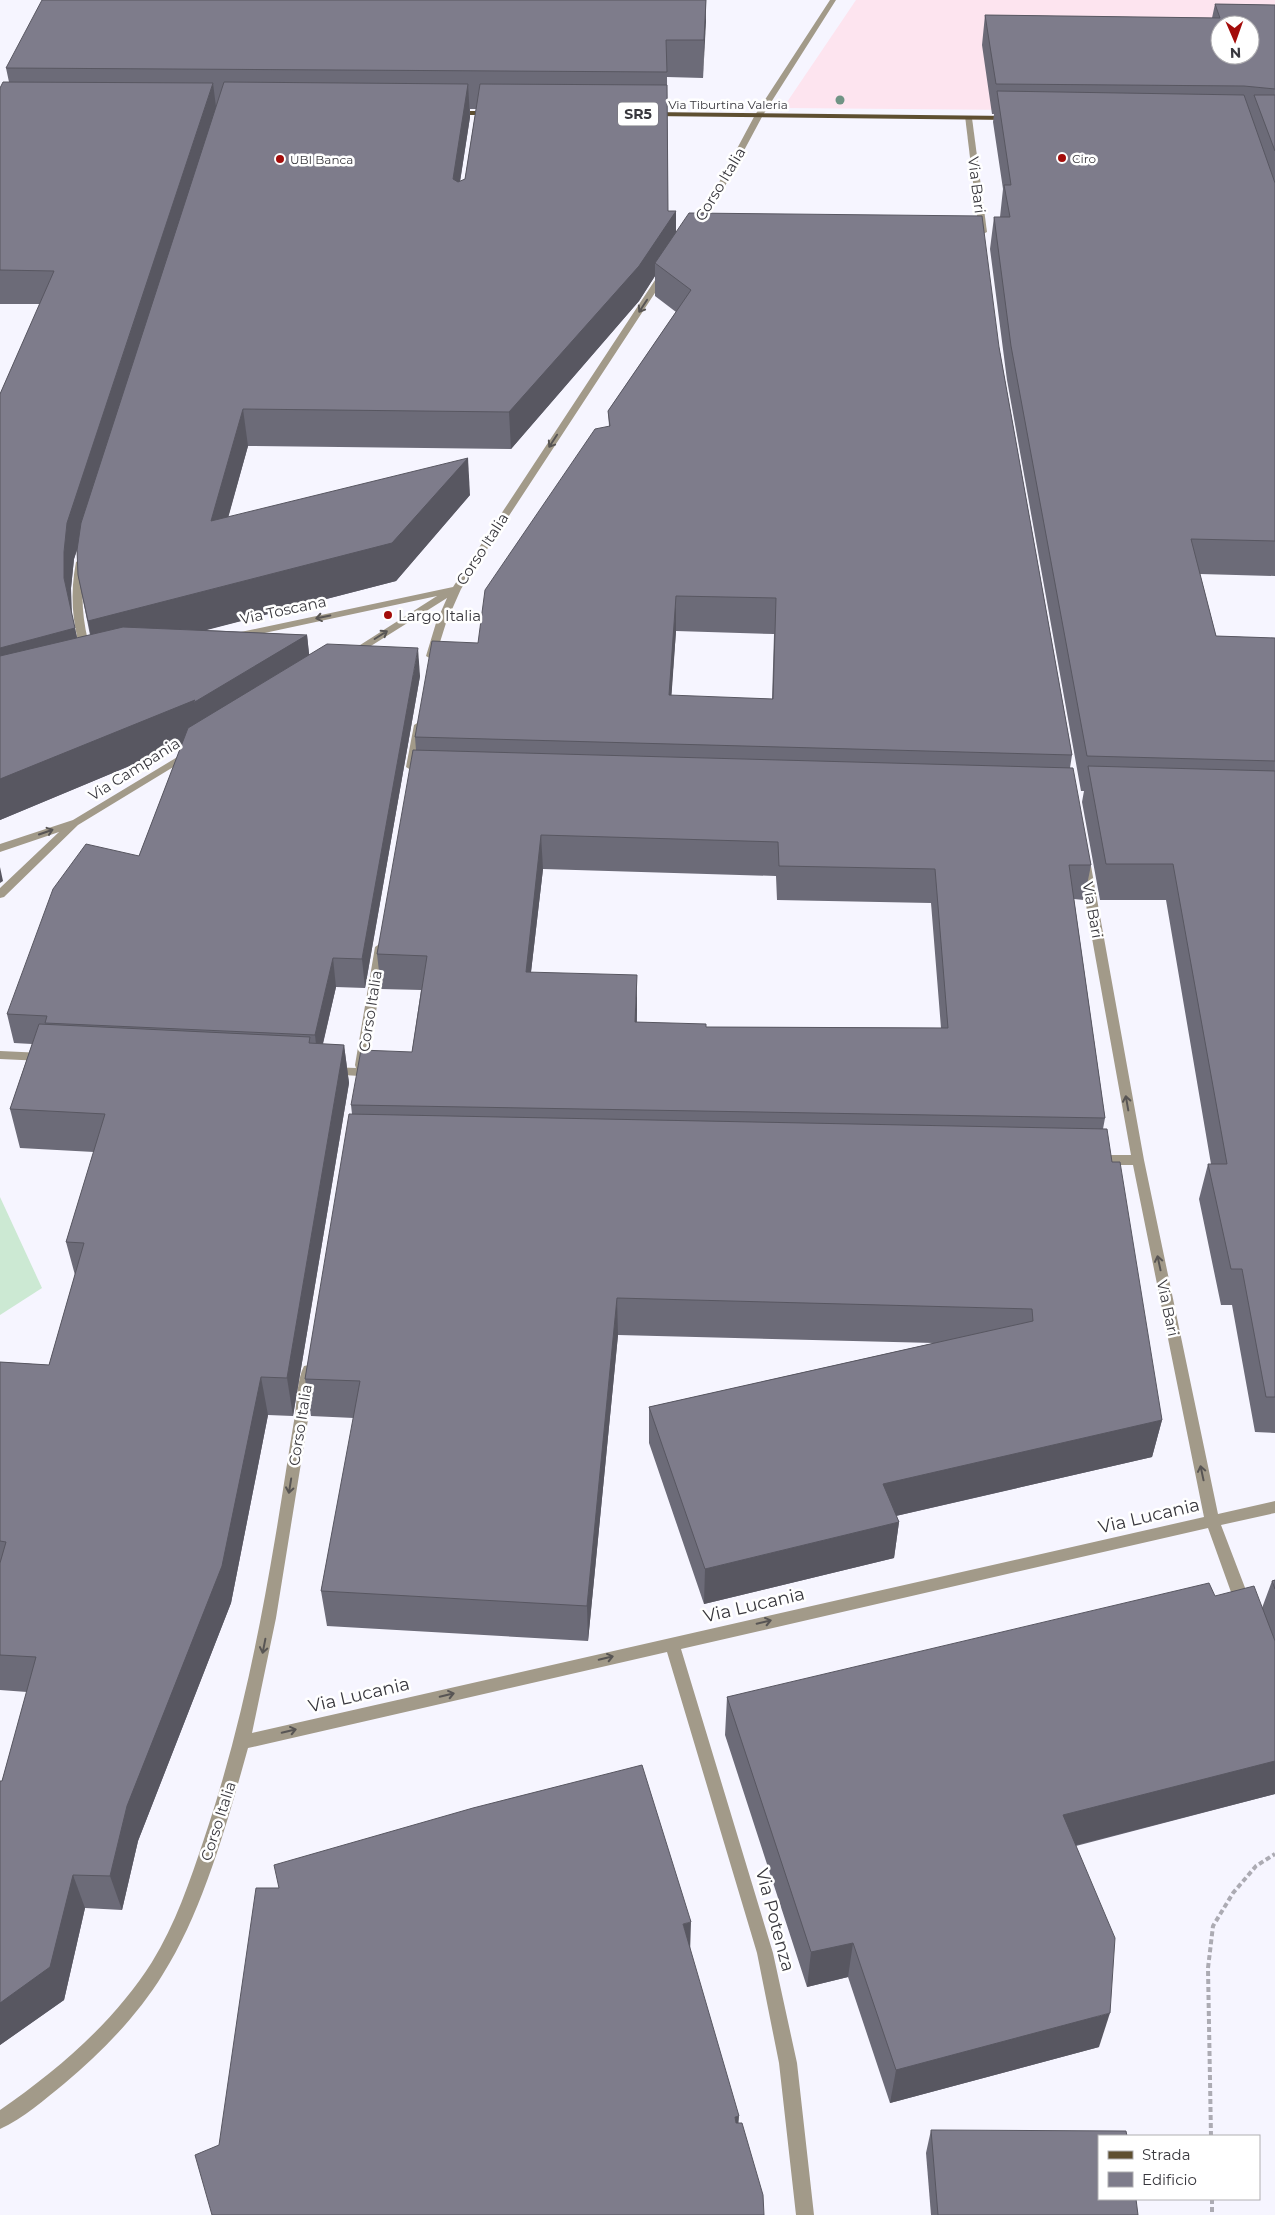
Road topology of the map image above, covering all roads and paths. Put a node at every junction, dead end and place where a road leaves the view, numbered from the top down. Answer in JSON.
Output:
{"nodes":[{"id":1,"x":833,"y":0,"type":"edge"},
{"id":2,"x":446,"y":113,"type":"edge"},
{"id":3,"x":476,"y":113,"type":"junction"},
{"id":4,"x":505,"y":113,"type":"edge"},
{"id":5,"x":642,"y":114,"type":"edge"},
{"id":6,"x":759,"y":115,"type":"junction"},
{"id":7,"x":968,"y":118,"type":"junction"},
{"id":8,"x":1017,"y":118,"type":"edge"},
{"id":9,"x":474,"y":122,"type":"edge"},
{"id":10,"x":689,"y":236,"type":"edge"},
{"id":11,"x":984,"y":244,"type":"edge"},
{"id":12,"x":672,"y":260,"type":"edge"},
{"id":13,"x":84,"y":550,"type":"edge"},
{"id":14,"x":456,"y":589,"type":"junction"},
{"id":15,"x":221,"y":639,"type":"edge"},
{"id":16,"x":88,"y":659,"type":"edge"},
{"id":17,"x":338,"y":661,"type":"edge"},
{"id":18,"x":428,"y":669,"type":"edge"},
{"id":19,"x":420,"y":714,"type":"edge"},
{"id":20,"x":194,"y":749,"type":"edge"},
{"id":21,"x":409,"y":778,"type":"edge"},
{"id":22,"x":76,"y":822,"type":"junction"},
{"id":23,"x":0,"y":848,"type":"edge"},
{"id":24,"x":1083,"y":855,"type":"edge"},
{"id":25,"x":0,"y":894,"type":"edge"},
{"id":26,"x":383,"y":935,"type":"edge"},
{"id":27,"x":0,"y":1055,"type":"edge"},
{"id":28,"x":58,"y":1058,"type":"edge"},
{"id":29,"x":321,"y":1070,"type":"edge"},
{"id":30,"x":1078,"y":1159,"type":"edge"},
{"id":31,"x":1138,"y":1160,"type":"junction"},
{"id":32,"x":310,"y":1361,"type":"edge"},
{"id":33,"x":1275,"y":1507,"type":"edge"},
{"id":34,"x":1212,"y":1521,"type":"junction"},
{"id":35,"x":1248,"y":1618,"type":"edge"},
{"id":36,"x":672,"y":1643,"type":"junction"},
{"id":37,"x":241,"y":1742,"type":"junction"},
{"id":38,"x":1275,"y":1854,"type":"edge"},
{"id":39,"x":0,"y":2120,"type":"edge"},
{"id":40,"x":1211,"y":2135,"type":"edge"},
{"id":41,"x":1212,"y":2200,"type":"edge"},
{"id":42,"x":804,"y":2215,"type":"edge"},
{"id":43,"x":1212,"y":2215,"type":"edge"}],
"edges":[{"from":1,"to":6,"type":"street","name":"Corso Italia"},
{"from":2,"to":3,"type":"main road"},
{"from":3,"to":4,"type":"main road"},
{"from":3,"to":9,"type":"street"},
{"from":5,"to":6,"type":"main road","name":"Via Tiburtina Valeria","number":"SR5"},
{"from":6,"to":7,"type":"main road","name":"Via Tiburtina Valeria","number":"SR5"},
{"from":6,"to":10,"type":"street","name":"Corso Italia"},
{"from":7,"to":8,"type":"main road","name":"Via Tiburtina Valeria","number":"SR5"},
{"from":7,"to":11,"type":"street","name":"Via Bari"},
{"from":12,"to":14,"type":"street","name":"Corso Italia","one_way":true},
{"from":13,"to":16,"type":"street"},
{"from":14,"to":15,"type":"street","name":"Via Toscana","one_way":true},
{"from":17,"to":14,"type":"street","one_way":true},
{"from":14,"to":18,"type":"street","name":"Corso Italia"},
{"from":19,"to":21,"type":"street"},
{"from":20,"to":22,"type":"street","name":"Via Campania"},
{"from":23,"to":22,"type":"street","name":"Via Campania","one_way":true},
{"from":22,"to":25,"type":"street"},
{"from":31,"to":24,"type":"street","name":"Via Bari","one_way":true},
{"from":26,"to":29,"type":"street","name":"Corso Italia"},
{"from":27,"to":28,"type":"street"},
{"from":30,"to":31,"type":"street"},
{"from":34,"to":31,"type":"street","name":"Via Bari","one_way":true},
{"from":32,"to":37,"type":"street","name":"Corso Italia","one_way":true},
{"from":33,"to":34,"type":"street","name":"Via Lucania"},
{"from":34,"to":35,"type":"street","name":"Via Bari"},
{"from":36,"to":34,"type":"street","name":"Via Lucania","one_way":true},
{"from":37,"to":36,"type":"street","name":"Via Lucania","one_way":true},
{"from":36,"to":42,"type":"street","name":"Via Potenza"},
{"from":37,"to":39,"type":"street","name":"Corso Italia"},
{"from":38,"to":40,"type":"path"},
{"from":41,"to":43,"type":"path"}]}
